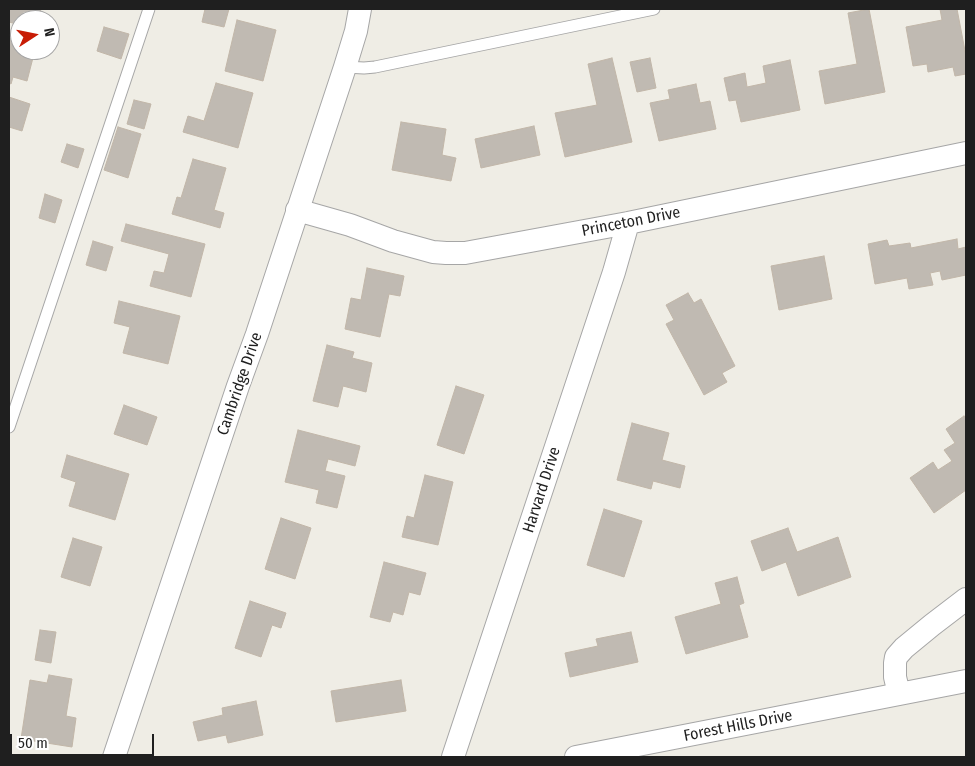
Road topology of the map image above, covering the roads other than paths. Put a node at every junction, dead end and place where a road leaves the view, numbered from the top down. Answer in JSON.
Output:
{"nodes":[{"id":1,"x":149,"y":9,"type":"edge"},
{"id":2,"x":360,"y":9,"type":"edge"},
{"id":3,"x":654,"y":9,"type":"edge"},
{"id":4,"x":345,"y":66,"type":"junction"},
{"id":5,"x":966,"y":153,"type":"edge"},
{"id":6,"x":297,"y":210,"type":"junction"},
{"id":7,"x":628,"y":223,"type":"junction"},
{"id":8,"x":9,"y":428,"type":"edge"},
{"id":9,"x":966,"y":599,"type":"edge"},
{"id":10,"x":966,"y":681,"type":"edge"},
{"id":11,"x":899,"y":694,"type":"junction"},
{"id":12,"x":114,"y":757,"type":"edge"},
{"id":13,"x":453,"y":757,"type":"edge"},
{"id":14,"x":576,"y":757,"type":"edge"}],
"edges":[{"from":1,"to":8,"type":"lane"},
{"from":2,"to":4,"type":"street","name":"Cambridge Drive"},
{"from":3,"to":4,"type":"lane"},
{"from":4,"to":6,"type":"street","name":"Cambridge Drive"},
{"from":5,"to":7,"type":"street","name":"Princeton Drive"},
{"from":6,"to":7,"type":"street","name":"Princeton Drive"},
{"from":6,"to":12,"type":"street","name":"Cambridge Drive"},
{"from":7,"to":13,"type":"street","name":"Harvard Drive"},
{"from":9,"to":11,"type":"street"},
{"from":10,"to":11,"type":"street","name":"Forest Hills Drive"},
{"from":11,"to":14,"type":"street","name":"Forest Hills Drive"}]}
